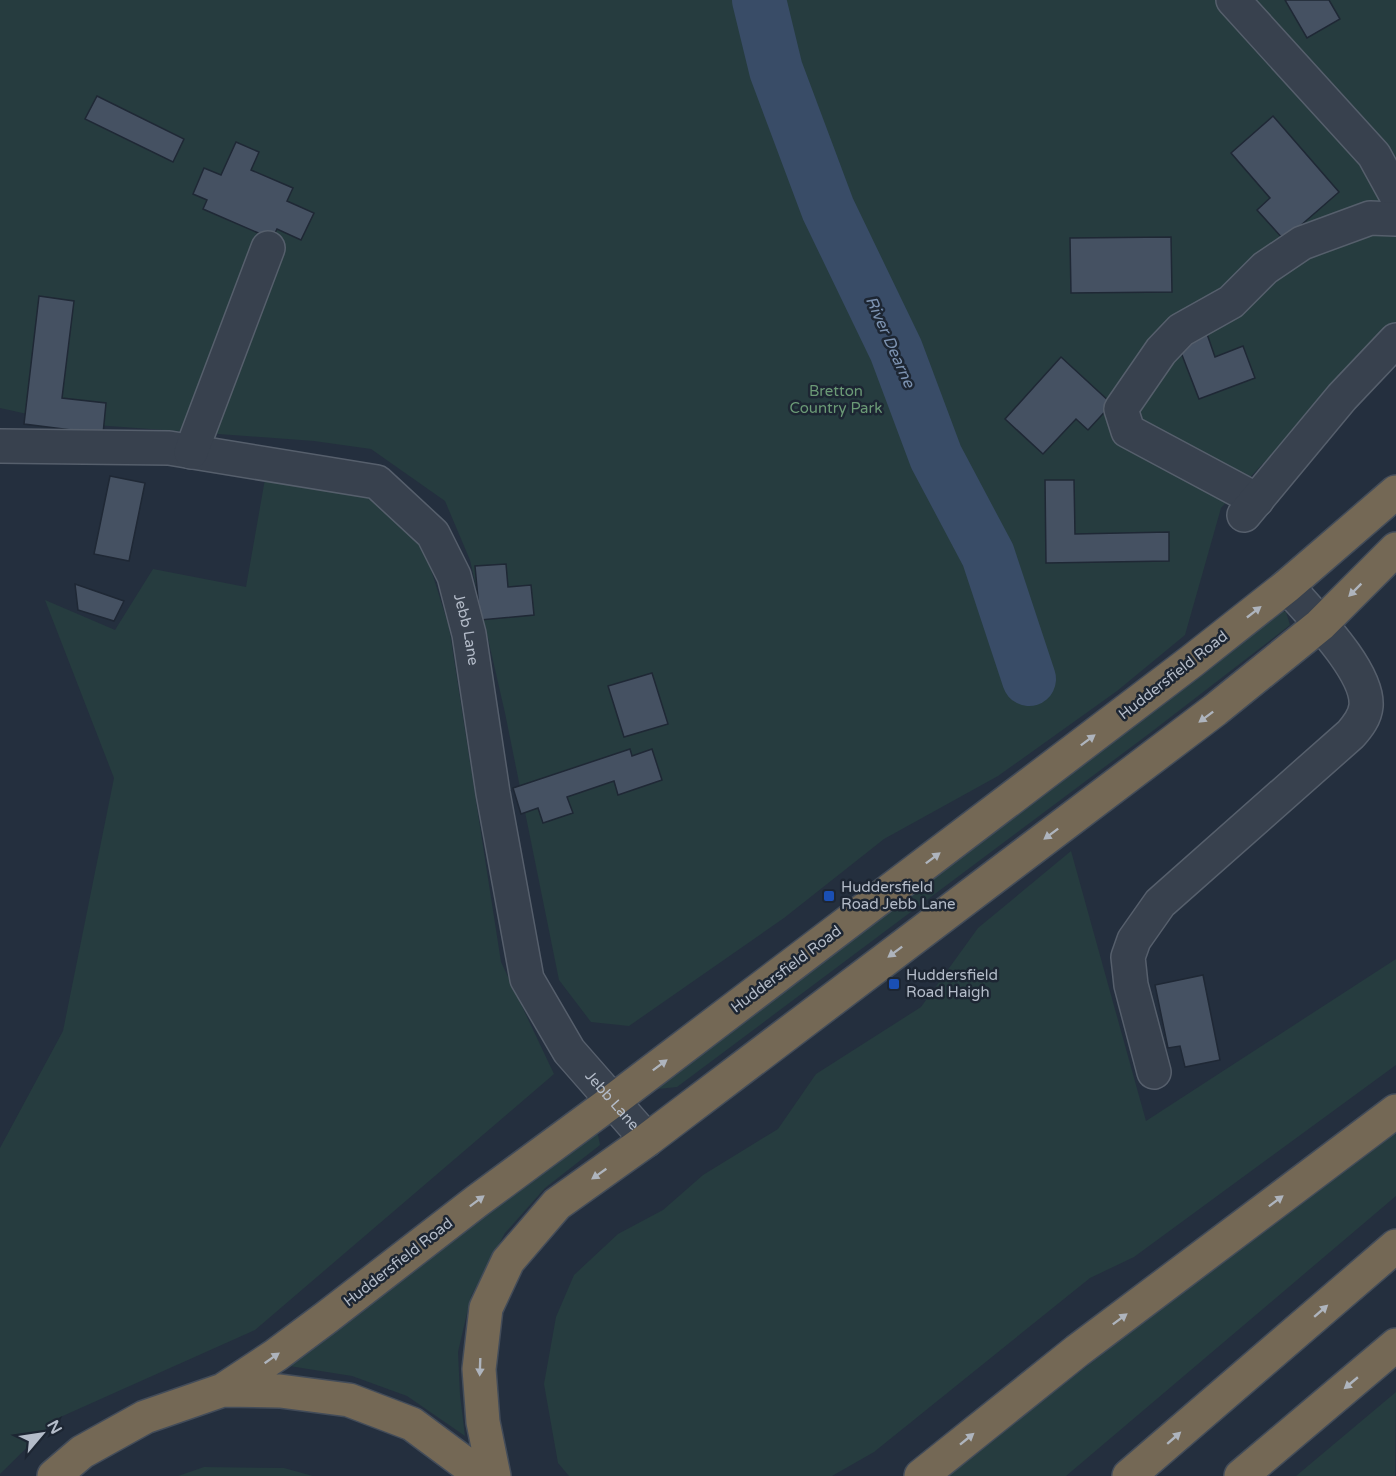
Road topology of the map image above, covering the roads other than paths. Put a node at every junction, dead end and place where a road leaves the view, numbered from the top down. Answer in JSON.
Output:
{"nodes":[{"id":1,"x":1233,"y":0,"type":"edge"},
{"id":2,"x":1396,"y":195,"type":"edge"},
{"id":3,"x":1396,"y":219,"type":"edge"},
{"id":4,"x":268,"y":248,"type":"dead end"},
{"id":5,"x":1396,"y":340,"type":"edge"},
{"id":6,"x":0,"y":446,"type":"edge"},
{"id":7,"x":191,"y":452,"type":"junction"},
{"id":8,"x":1396,"y":492,"type":"edge"},
{"id":9,"x":1396,"y":549,"type":"edge"},
{"id":10,"x":1287,"y":586,"type":"junction"},
{"id":11,"x":1320,"y":625,"type":"junction"},
{"id":12,"x":1154,"y":1072,"type":"dead end"},
{"id":13,"x":614,"y":1100,"type":"junction"},
{"id":14,"x":1396,"y":1111,"type":"edge"},
{"id":15,"x":647,"y":1140,"type":"junction"},
{"id":16,"x":1396,"y":1246,"type":"edge"},
{"id":17,"x":1396,"y":1345,"type":"edge"},
{"id":18,"x":223,"y":1390,"type":"junction"},
{"id":19,"x":54,"y":1476,"type":"edge"},
{"id":20,"x":482,"y":1476,"type":"edge"},
{"id":21,"x":494,"y":1476,"type":"edge"},
{"id":22,"x":921,"y":1476,"type":"edge"},
{"id":23,"x":1129,"y":1476,"type":"edge"},
{"id":24,"x":1241,"y":1476,"type":"edge"}],
"edges":[{"from":1,"to":2,"type":"street"},
{"from":3,"to":5,"type":"street"},
{"from":4,"to":7,"type":"street"},
{"from":6,"to":7,"type":"street","name":"Jebb Lane"},
{"from":7,"to":13,"type":"street","name":"Jebb Lane"},
{"from":8,"to":10,"type":"highway","name":"Huddersfield Road"},
{"from":9,"to":11,"type":"highway","one_way":true},
{"from":10,"to":11,"type":"street"},
{"from":13,"to":10,"type":"highway","name":"Huddersfield Road","one_way":true},
{"from":11,"to":12,"type":"street"},
{"from":11,"to":15,"type":"highway","one_way":true},
{"from":13,"to":15,"type":"street","name":"Jebb Lane"},
{"from":18,"to":13,"type":"highway","name":"Huddersfield Road","one_way":true},
{"from":22,"to":14,"type":"highway","one_way":true},
{"from":15,"to":21,"type":"highway","one_way":true},
{"from":23,"to":16,"type":"highway","one_way":true},
{"from":17,"to":24,"type":"highway","one_way":true},
{"from":18,"to":19,"type":"highway"},
{"from":18,"to":20,"type":"highway"}]}
